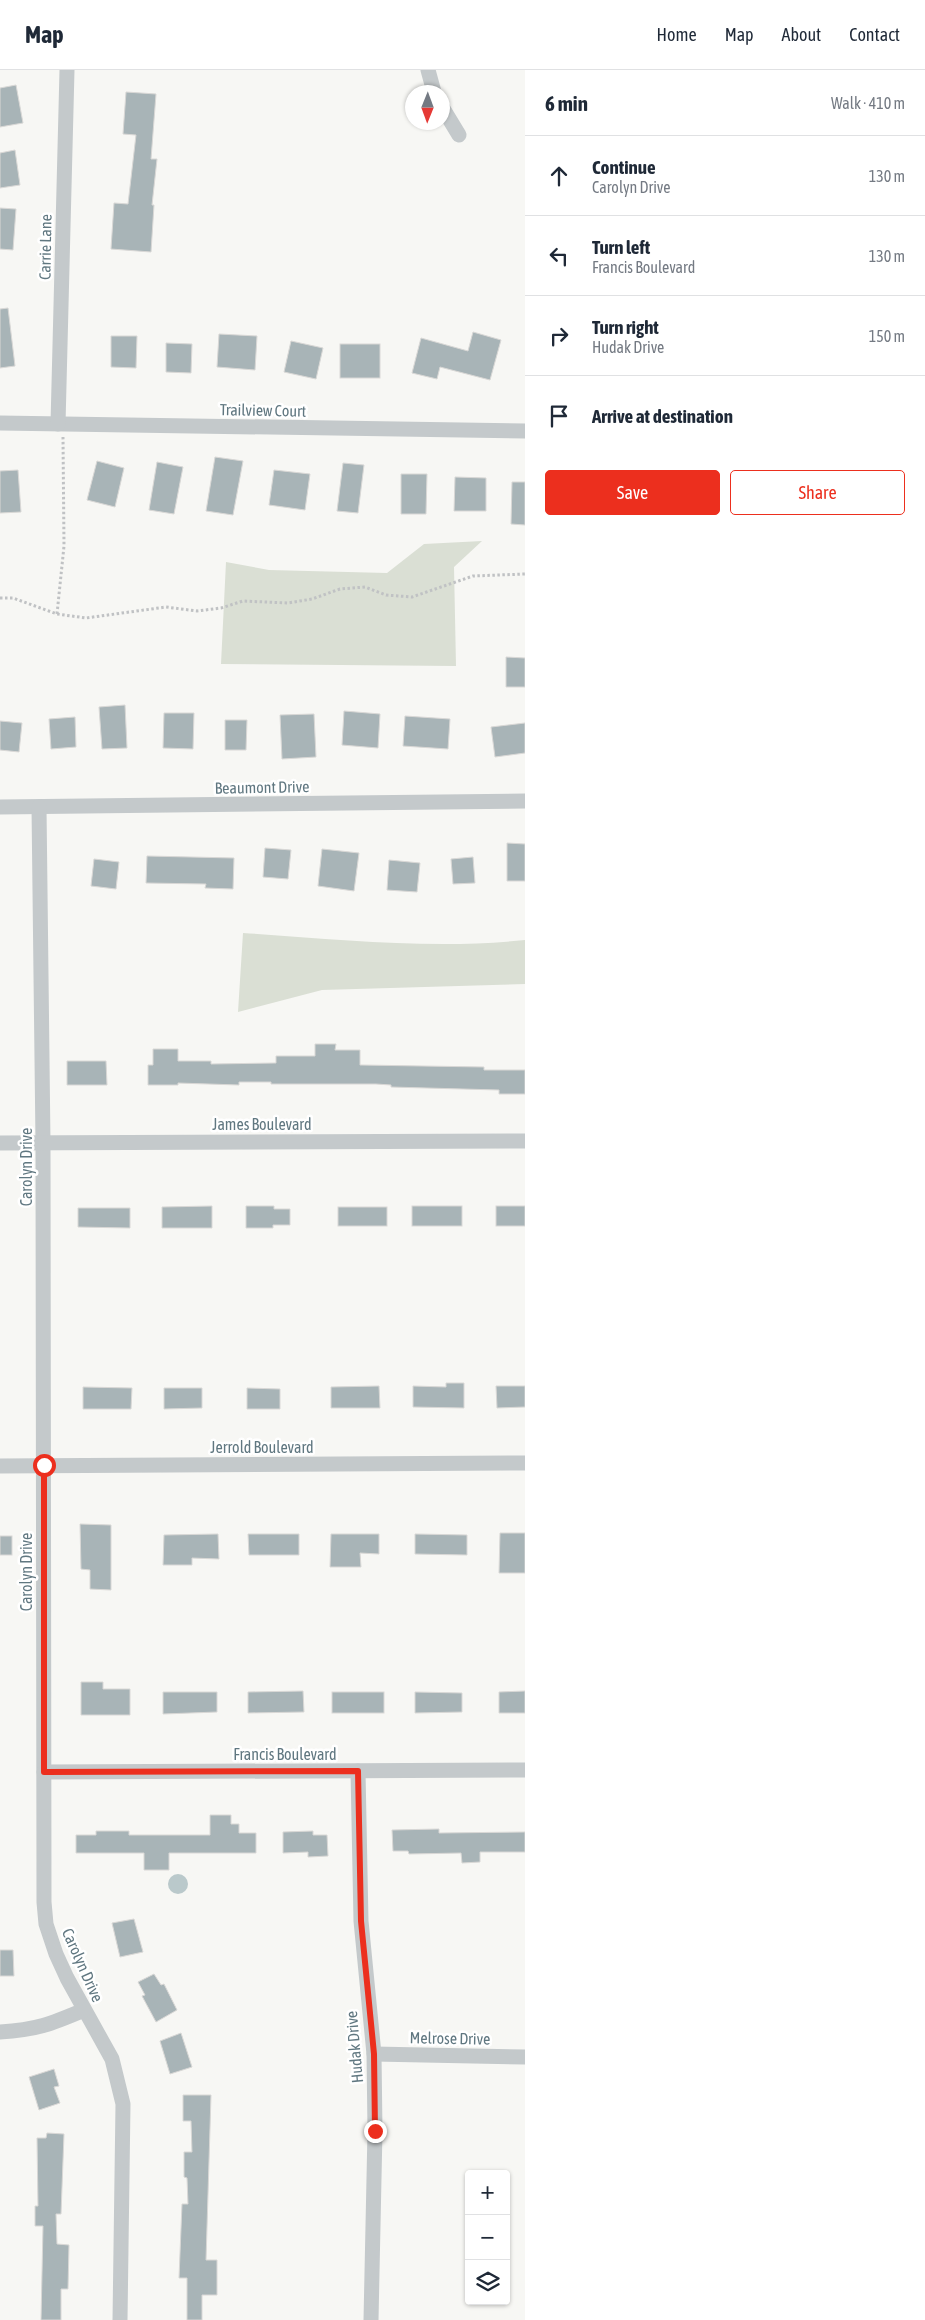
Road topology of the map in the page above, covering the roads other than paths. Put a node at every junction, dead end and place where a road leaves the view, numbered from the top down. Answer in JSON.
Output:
{"nodes":[{"id":1,"x":67,"y":70,"type":"edge"},
{"id":2,"x":428,"y":70,"type":"edge"},
{"id":3,"x":432,"y":85,"type":"edge"},
{"id":4,"x":450,"y":120,"type":"edge"},
{"id":5,"x":459,"y":135,"type":"dead end"},
{"id":6,"x":0,"y":423,"type":"edge"},
{"id":7,"x":61,"y":424,"type":"junction"},
{"id":8,"x":525,"y":431,"type":"edge"},
{"id":9,"x":525,"y":802,"type":"edge"},
{"id":10,"x":0,"y":807,"type":"edge"},
{"id":11,"x":40,"y":807,"type":"junction"},
{"id":12,"x":525,"y":1141,"type":"edge"},
{"id":13,"x":0,"y":1143,"type":"edge"},
{"id":14,"x":43,"y":1143,"type":"junction"},
{"id":15,"x":525,"y":1463,"type":"edge"},
{"id":16,"x":44,"y":1465,"type":"junction"},
{"id":17,"x":0,"y":1466,"type":"edge"},
{"id":18,"x":525,"y":1770,"type":"edge"},
{"id":19,"x":358,"y":1771,"type":"junction"},
{"id":20,"x":44,"y":1772,"type":"junction"},
{"id":21,"x":84,"y":2010,"type":"junction"},
{"id":22,"x":0,"y":2032,"type":"edge"},
{"id":23,"x":374,"y":2054,"type":"junction"},
{"id":24,"x":525,"y":2057,"type":"edge"},
{"id":25,"x":120,"y":2320,"type":"edge"},
{"id":26,"x":371,"y":2320,"type":"edge"}],
"edges":[{"from":1,"to":7,"type":"street","name":"Carrie Lane"},
{"from":2,"to":3,"type":"street"},
{"from":4,"to":5,"type":"street"},
{"from":6,"to":7,"type":"street","name":"Trailview Court"},
{"from":7,"to":8,"type":"street","name":"Trailview Court"},
{"from":9,"to":11,"type":"street","name":"Beaumont Drive"},
{"from":10,"to":11,"type":"street","name":"Beaumont Drive"},
{"from":11,"to":14,"type":"street","name":"Carolyn Drive"},
{"from":12,"to":14,"type":"street","name":"James Boulevard"},
{"from":13,"to":14,"type":"street","name":"James Boulevard"},
{"from":14,"to":16,"type":"street","name":"Carolyn Drive"},
{"from":15,"to":16,"type":"street","name":"Jerrold Boulevard"},
{"from":16,"to":17,"type":"street","name":"Jerrold Boulevard"},
{"from":16,"to":20,"type":"street","name":"Carolyn Drive"},
{"from":18,"to":19,"type":"street","name":"Francis Boulevard"},
{"from":19,"to":20,"type":"street","name":"Francis Boulevard"},
{"from":19,"to":23,"type":"street","name":"Hudak Drive"},
{"from":20,"to":21,"type":"street","name":"Carolyn Drive"},
{"from":21,"to":22,"type":"street"},
{"from":21,"to":25,"type":"street","name":"Carolyn Drive"},
{"from":23,"to":24,"type":"street","name":"Melrose Drive"},
{"from":23,"to":26,"type":"street","name":"Hudak Drive"}]}
